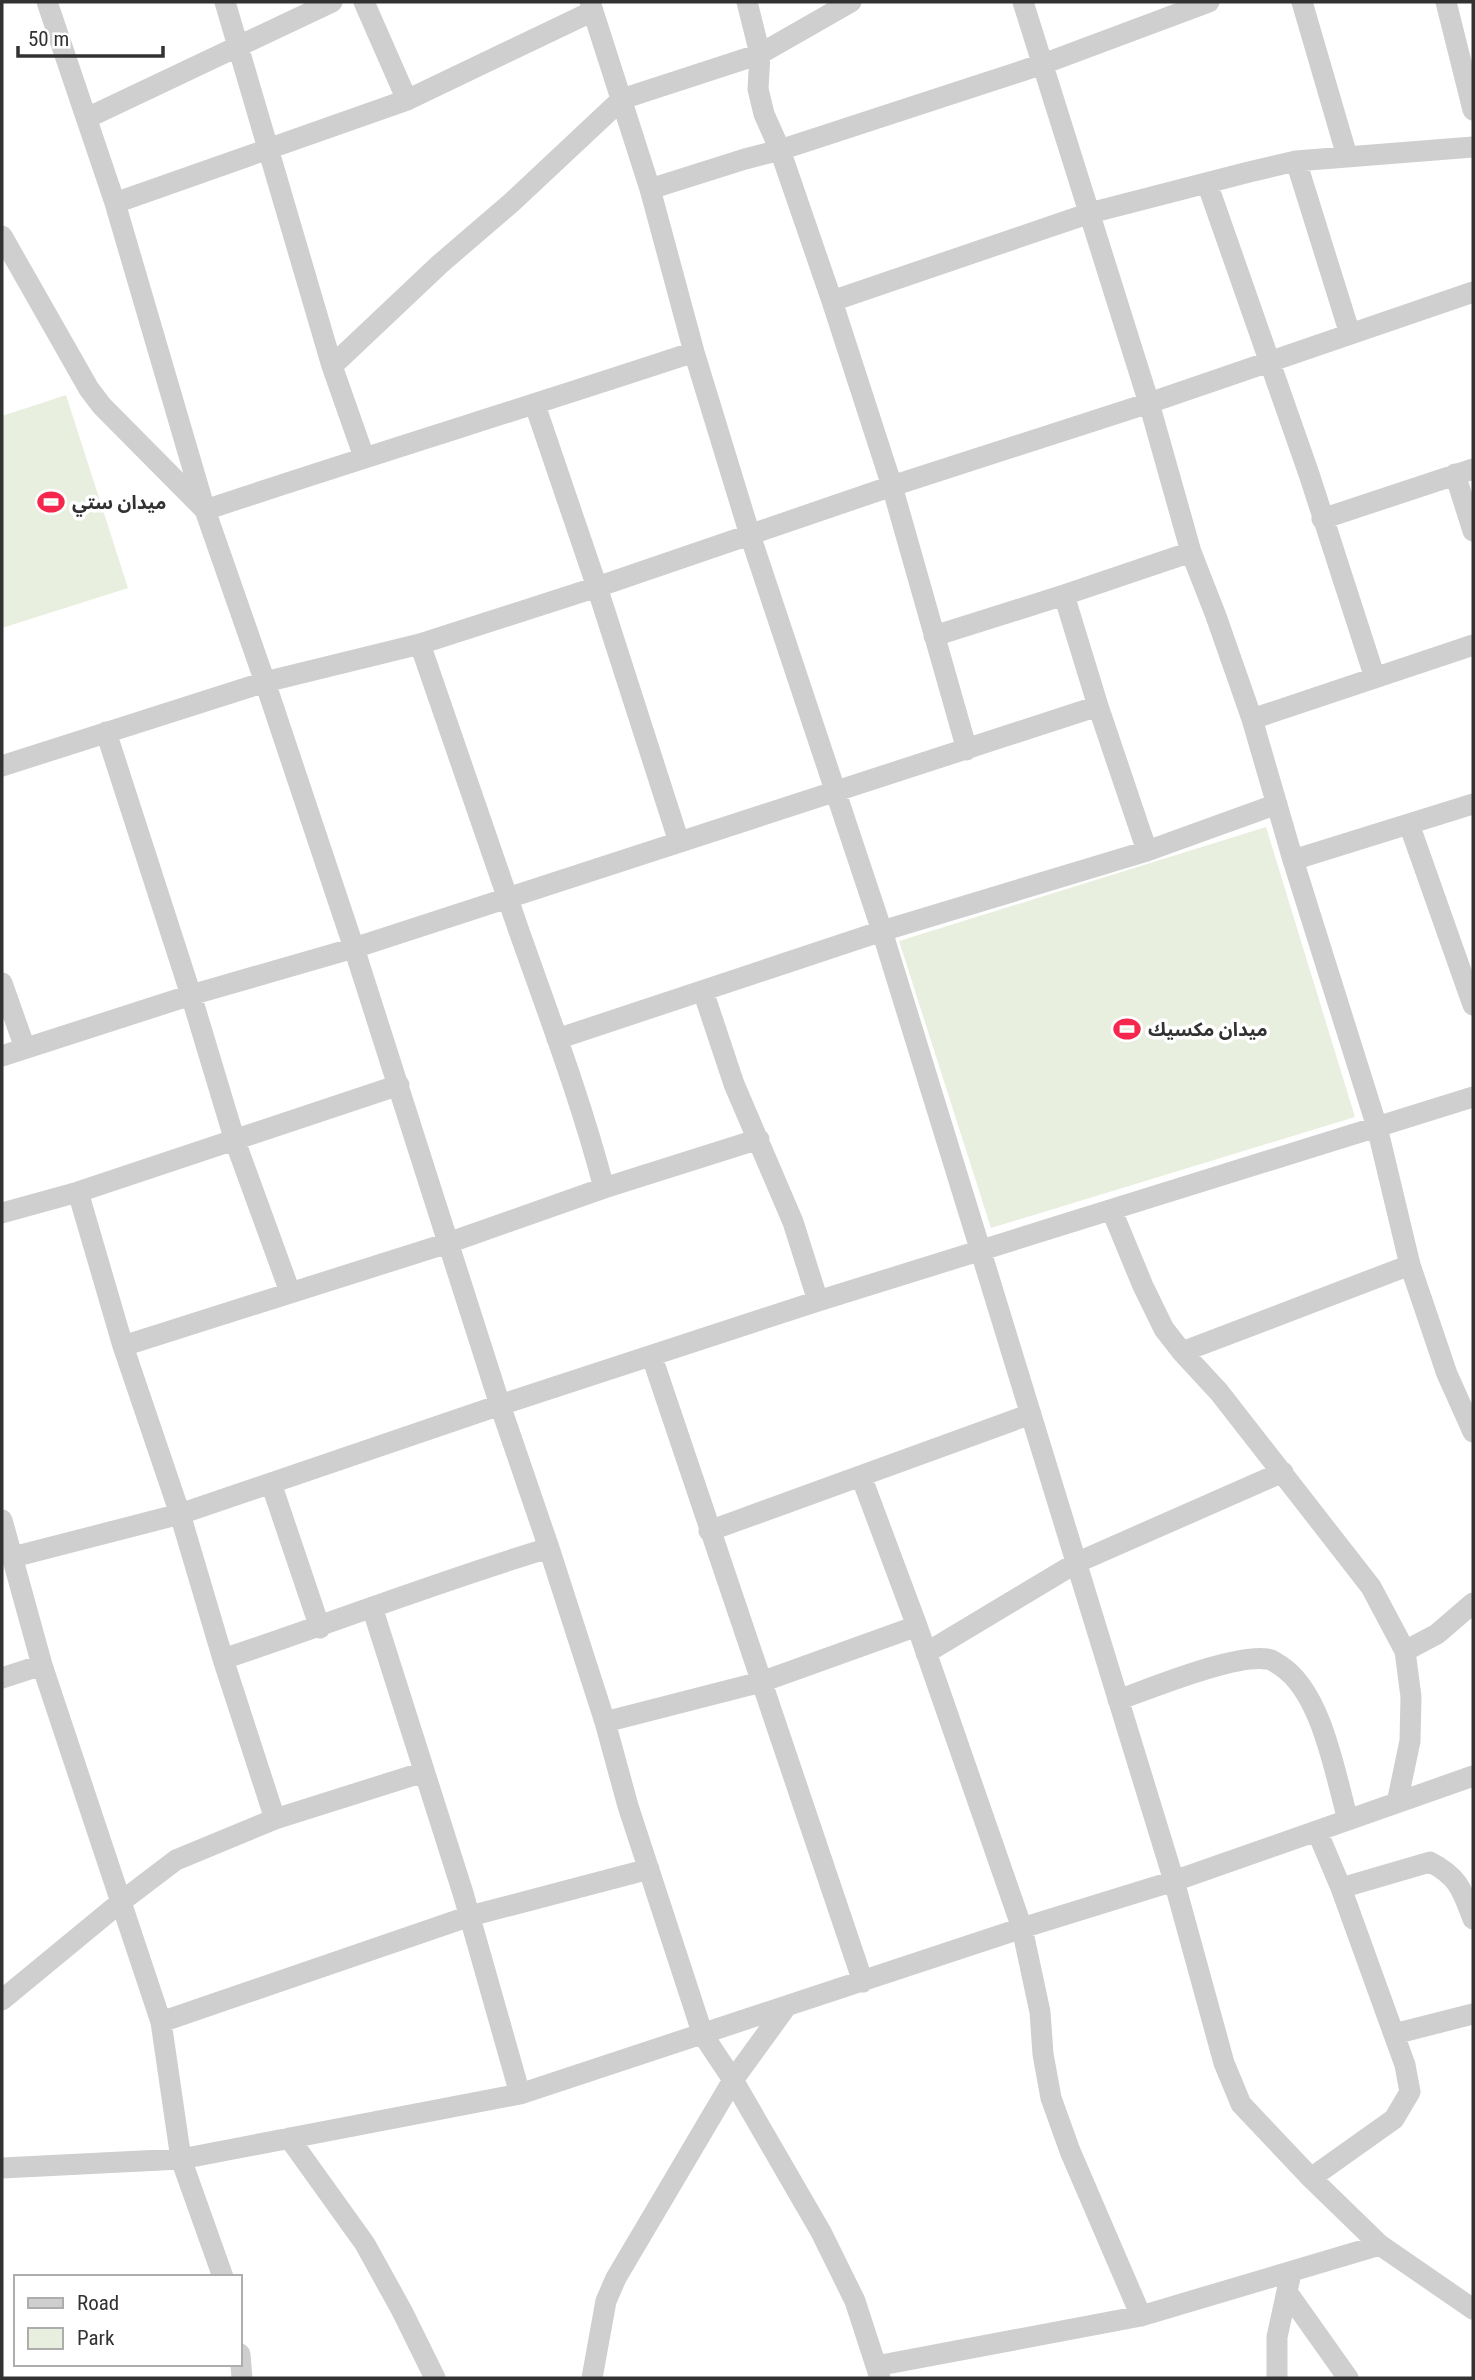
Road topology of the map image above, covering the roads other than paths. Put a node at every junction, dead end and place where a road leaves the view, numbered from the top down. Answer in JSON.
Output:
{"nodes":[{"id":1,"x":47,"y":2,"type":"edge"},
{"id":2,"x":225,"y":2,"type":"edge"},
{"id":3,"x":332,"y":2,"type":"edge"},
{"id":4,"x":364,"y":2,"type":"edge"},
{"id":5,"x":747,"y":2,"type":"edge"},
{"id":6,"x":851,"y":2,"type":"edge"},
{"id":7,"x":1023,"y":2,"type":"edge"},
{"id":8,"x":1209,"y":2,"type":"edge"},
{"id":9,"x":1302,"y":2,"type":"edge"},
{"id":10,"x":1446,"y":2,"type":"edge"},
{"id":11,"x":591,"y":7,"type":"edge"},
{"id":12,"x":239,"y":47,"type":"junction"},
{"id":13,"x":760,"y":54,"type":"junction"},
{"id":14,"x":1043,"y":64,"type":"junction"},
{"id":15,"x":621,"y":99,"type":"junction"},
{"id":16,"x":407,"y":100,"type":"junction"},
{"id":17,"x":1473,"y":110,"type":"edge"},
{"id":18,"x":87,"y":118,"type":"junction"},
{"id":19,"x":1473,"y":147,"type":"edge"},
{"id":20,"x":267,"y":149,"type":"junction"},
{"id":21,"x":780,"y":150,"type":"junction"},
{"id":22,"x":1347,"y":156,"type":"junction"},
{"id":23,"x":1296,"y":161,"type":"junction"},
{"id":24,"x":1207,"y":183,"type":"junction"},
{"id":25,"x":650,"y":189,"type":"junction"},
{"id":26,"x":115,"y":203,"type":"junction"},
{"id":27,"x":1090,"y":213,"type":"junction"},
{"id":28,"x":2,"y":236,"type":"edge"},
{"id":29,"x":1473,"y":292,"type":"edge"},
{"id":30,"x":832,"y":302,"type":"junction"},
{"id":31,"x":1350,"y":334,"type":"junction"},
{"id":32,"x":694,"y":352,"type":"junction"},
{"id":33,"x":1268,"y":361,"type":"junction"},
{"id":34,"x":332,"y":366,"type":"junction"},
{"id":35,"x":1149,"y":403,"type":"junction"},
{"id":36,"x":535,"y":405,"type":"junction"},
{"id":37,"x":364,"y":457,"type":"junction"},
{"id":38,"x":1464,"y":472,"type":"edge"},
{"id":39,"x":892,"y":485,"type":"junction"},
{"id":40,"x":205,"y":510,"type":"junction"},
{"id":41,"x":1322,"y":519,"type":"junction"},
{"id":42,"x":1473,"y":531,"type":"edge"},
{"id":43,"x":750,"y":534,"type":"junction"},
{"id":44,"x":1191,"y":552,"type":"junction"},
{"id":45,"x":597,"y":587,"type":"junction"},
{"id":46,"x":1064,"y":595,"type":"junction"},
{"id":47,"x":934,"y":635,"type":"junction"},
{"id":48,"x":420,"y":644,"type":"junction"},
{"id":49,"x":1473,"y":645,"type":"edge"},
{"id":50,"x":1375,"y":678,"type":"junction"},
{"id":51,"x":265,"y":682,"type":"junction"},
{"id":52,"x":1098,"y":706,"type":"junction"},
{"id":53,"x":1252,"y":719,"type":"junction"},
{"id":54,"x":106,"y":732,"type":"junction"},
{"id":55,"x":967,"y":750,"type":"junction"},
{"id":56,"x":2,"y":766,"type":"edge"},
{"id":57,"x":835,"y":793,"type":"junction"},
{"id":58,"x":1277,"y":804,"type":"junction"},
{"id":59,"x":1473,"y":804,"type":"edge"},
{"id":60,"x":1409,"y":824,"type":"junction"},
{"id":61,"x":679,"y":842,"type":"junction"},
{"id":62,"x":1147,"y":851,"type":"junction"},
{"id":63,"x":1293,"y":860,"type":"junction"},
{"id":64,"x":506,"y":896,"type":"junction"},
{"id":65,"x":882,"y":932,"type":"junction"},
{"id":66,"x":354,"y":948,"type":"junction"},
{"id":67,"x":2,"y":984,"type":"edge"},
{"id":68,"x":703,"y":990,"type":"junction"},
{"id":69,"x":191,"y":995,"type":"junction"},
{"id":70,"x":1473,"y":1005,"type":"edge"},
{"id":71,"x":557,"y":1039,"type":"junction"},
{"id":72,"x":25,"y":1048,"type":"junction"},
{"id":73,"x":2,"y":1056,"type":"edge"},
{"id":74,"x":399,"y":1085,"type":"junction"},
{"id":75,"x":1473,"y":1097,"type":"edge"},
{"id":76,"x":1377,"y":1127,"type":"junction"},
{"id":77,"x":759,"y":1139,"type":"junction"},
{"id":78,"x":235,"y":1141,"type":"junction"},
{"id":79,"x":604,"y":1188,"type":"junction"},
{"id":80,"x":78,"y":1192,"type":"junction"},
{"id":81,"x":1112,"y":1211,"type":"junction"},
{"id":82,"x":2,"y":1213,"type":"edge"},
{"id":83,"x":448,"y":1243,"type":"junction"},
{"id":84,"x":981,"y":1252,"type":"junction"},
{"id":85,"x":1410,"y":1265,"type":"junction"},
{"id":86,"x":290,"y":1293,"type":"junction"},
{"id":87,"x":818,"y":1301,"type":"junction"},
{"id":88,"x":123,"y":1346,"type":"junction"},
{"id":89,"x":1182,"y":1352,"type":"junction"},
{"id":90,"x":652,"y":1357,"type":"junction"},
{"id":91,"x":500,"y":1405,"type":"junction"},
{"id":92,"x":1031,"y":1413,"type":"junction"},
{"id":93,"x":1473,"y":1433,"type":"edge"},
{"id":94,"x":1283,"y":1472,"type":"junction"},
{"id":95,"x":861,"y":1476,"type":"junction"},
{"id":96,"x":271,"y":1483,"type":"junction"},
{"id":97,"x":180,"y":1514,"type":"junction"},
{"id":98,"x":2,"y":1520,"type":"edge"},
{"id":99,"x":709,"y":1531,"type":"junction"},
{"id":100,"x":549,"y":1548,"type":"junction"},
{"id":101,"x":13,"y":1557,"type":"junction"},
{"id":102,"x":1076,"y":1563,"type":"junction"},
{"id":103,"x":1473,"y":1603,"type":"edge"},
{"id":104,"x":372,"y":1607,"type":"junction"},
{"id":105,"x":917,"y":1626,"type":"junction"},
{"id":106,"x":320,"y":1628,"type":"junction"},
{"id":107,"x":1405,"y":1651,"type":"junction"},
{"id":108,"x":926,"y":1653,"type":"junction"},
{"id":109,"x":223,"y":1659,"type":"junction"},
{"id":110,"x":42,"y":1665,"type":"junction"},
{"id":111,"x":2,"y":1678,"type":"edge"},
{"id":112,"x":761,"y":1682,"type":"junction"},
{"id":113,"x":1118,"y":1699,"type":"junction"},
{"id":114,"x":604,"y":1722,"type":"junction"},
{"id":115,"x":424,"y":1772,"type":"junction"},
{"id":116,"x":1473,"y":1776,"type":"edge"},
{"id":117,"x":1397,"y":1803,"type":"junction"},
{"id":118,"x":275,"y":1819,"type":"junction"},
{"id":119,"x":1348,"y":1820,"type":"junction"},
{"id":120,"x":1317,"y":1830,"type":"junction"},
{"id":121,"x":649,"y":1870,"type":"junction"},
{"id":122,"x":1174,"y":1881,"type":"junction"},
{"id":123,"x":1341,"y":1888,"type":"junction"},
{"id":124,"x":122,"y":1901,"type":"junction"},
{"id":125,"x":470,"y":1916,"type":"junction"},
{"id":126,"x":1473,"y":1920,"type":"edge"},
{"id":127,"x":1022,"y":1928,"type":"junction"},
{"id":128,"x":863,"y":1982,"type":"junction"},
{"id":129,"x":2,"y":2000,"type":"edge"},
{"id":130,"x":786,"y":2007,"type":"junction"},
{"id":131,"x":1473,"y":2014,"type":"edge"},
{"id":132,"x":161,"y":2022,"type":"junction"},
{"id":133,"x":1394,"y":2034,"type":"junction"},
{"id":134,"x":703,"y":2035,"type":"junction"},
{"id":135,"x":733,"y":2080,"type":"junction"},
{"id":136,"x":520,"y":2094,"type":"junction"},
{"id":137,"x":289,"y":2138,"type":"junction"},
{"id":138,"x":181,"y":2159,"type":"junction"},
{"id":139,"x":2,"y":2168,"type":"edge"},
{"id":140,"x":1311,"y":2178,"type":"junction"},
{"id":141,"x":1380,"y":2245,"type":"junction"},
{"id":142,"x":222,"y":2275,"type":"edge"},
{"id":143,"x":1289,"y":2283,"type":"junction"},
{"id":144,"x":1473,"y":2309,"type":"edge"},
{"id":145,"x":1141,"y":2316,"type":"junction"},
{"id":146,"x":878,"y":2372,"type":"edge"},
{"id":147,"x":435,"y":2378,"type":"edge"},
{"id":148,"x":592,"y":2378,"type":"edge"},
{"id":149,"x":1278,"y":2378,"type":"edge"},
{"id":150,"x":1348,"y":2378,"type":"edge"}],
"edges":[{"from":1,"to":18,"type":"street"},
{"from":2,"to":12,"type":"street"},
{"from":3,"to":12,"type":"street"},
{"from":4,"to":16,"type":"street"},
{"from":5,"to":13,"type":"street"},
{"from":6,"to":13,"type":"street"},
{"from":7,"to":14,"type":"street"},
{"from":8,"to":14,"type":"street"},
{"from":9,"to":22,"type":"street"},
{"from":10,"to":17,"type":"street"},
{"from":11,"to":15,"type":"street"},
{"from":11,"to":16,"type":"street"},
{"from":12,"to":18,"type":"street"},
{"from":12,"to":20,"type":"street"},
{"from":13,"to":15,"type":"street"},
{"from":13,"to":21,"type":"street"},
{"from":14,"to":21,"type":"street"},
{"from":14,"to":27,"type":"street"},
{"from":15,"to":25,"type":"street"},
{"from":15,"to":34,"type":"street"},
{"from":16,"to":20,"type":"street"},
{"from":18,"to":26,"type":"street"},
{"from":19,"to":22,"type":"street"},
{"from":20,"to":26,"type":"street"},
{"from":20,"to":34,"type":"street"},
{"from":21,"to":25,"type":"street"},
{"from":21,"to":30,"type":"street"},
{"from":22,"to":23,"type":"street"},
{"from":23,"to":24,"type":"street"},
{"from":23,"to":31,"type":"street"},
{"from":24,"to":27,"type":"street"},
{"from":24,"to":33,"type":"street"},
{"from":25,"to":32,"type":"street"},
{"from":26,"to":40,"type":"street"},
{"from":27,"to":30,"type":"street"},
{"from":27,"to":35,"type":"street"},
{"from":28,"to":40,"type":"street"},
{"from":29,"to":31,"type":"street"},
{"from":30,"to":39,"type":"street"},
{"from":31,"to":33,"type":"street"},
{"from":32,"to":36,"type":"street"},
{"from":32,"to":43,"type":"street"},
{"from":33,"to":35,"type":"street"},
{"from":33,"to":41,"type":"street"},
{"from":34,"to":37,"type":"street"},
{"from":35,"to":39,"type":"street"},
{"from":35,"to":44,"type":"street"},
{"from":36,"to":37,"type":"street"},
{"from":36,"to":45,"type":"street"},
{"from":37,"to":40,"type":"street"},
{"from":38,"to":41,"type":"street"},
{"from":38,"to":42,"type":"street"},
{"from":39,"to":43,"type":"street"},
{"from":39,"to":47,"type":"street"},
{"from":40,"to":51,"type":"street"},
{"from":41,"to":50,"type":"street"},
{"from":43,"to":45,"type":"street"},
{"from":43,"to":57,"type":"street"},
{"from":44,"to":46,"type":"street"},
{"from":44,"to":53,"type":"street"},
{"from":45,"to":48,"type":"street"},
{"from":45,"to":61,"type":"street"},
{"from":46,"to":47,"type":"street"},
{"from":46,"to":52,"type":"street"},
{"from":47,"to":55,"type":"street"},
{"from":48,"to":51,"type":"street"},
{"from":48,"to":64,"type":"street"},
{"from":49,"to":50,"type":"street"},
{"from":50,"to":53,"type":"street"},
{"from":51,"to":54,"type":"street"},
{"from":51,"to":66,"type":"street"},
{"from":52,"to":55,"type":"street"},
{"from":52,"to":62,"type":"street"},
{"from":53,"to":58,"type":"street"},
{"from":54,"to":56,"type":"street"},
{"from":54,"to":69,"type":"street"},
{"from":55,"to":57,"type":"street"},
{"from":57,"to":61,"type":"street"},
{"from":57,"to":65,"type":"street"},
{"from":58,"to":62,"type":"street"},
{"from":58,"to":63,"type":"street"},
{"from":59,"to":60,"type":"street"},
{"from":60,"to":63,"type":"street"},
{"from":60,"to":70,"type":"street"},
{"from":61,"to":64,"type":"street"},
{"from":62,"to":65,"type":"street"},
{"from":63,"to":76,"type":"street"},
{"from":64,"to":66,"type":"street"},
{"from":64,"to":71,"type":"street"},
{"from":65,"to":68,"type":"street"},
{"from":65,"to":84,"type":"street"},
{"from":66,"to":69,"type":"street"},
{"from":66,"to":74,"type":"street"},
{"from":67,"to":72,"type":"street"},
{"from":68,"to":71,"type":"street"},
{"from":68,"to":77,"type":"street"},
{"from":69,"to":72,"type":"street"},
{"from":69,"to":78,"type":"street"},
{"from":71,"to":79,"type":"street"},
{"from":72,"to":73,"type":"street"},
{"from":74,"to":78,"type":"street"},
{"from":74,"to":83,"type":"street"},
{"from":75,"to":76,"type":"street"},
{"from":76,"to":81,"type":"street"},
{"from":76,"to":85,"type":"street"},
{"from":77,"to":79,"type":"street"},
{"from":77,"to":87,"type":"street"},
{"from":78,"to":80,"type":"street"},
{"from":78,"to":86,"type":"street"},
{"from":79,"to":83,"type":"street"},
{"from":80,"to":82,"type":"street"},
{"from":80,"to":88,"type":"street"},
{"from":81,"to":84,"type":"street"},
{"from":81,"to":89,"type":"street"},
{"from":83,"to":86,"type":"street"},
{"from":83,"to":91,"type":"street"},
{"from":84,"to":87,"type":"street"},
{"from":84,"to":92,"type":"street"},
{"from":85,"to":89,"type":"street"},
{"from":85,"to":93,"type":"street"},
{"from":86,"to":88,"type":"street"},
{"from":87,"to":90,"type":"street"},
{"from":88,"to":97,"type":"street"},
{"from":89,"to":94,"type":"street"},
{"from":90,"to":91,"type":"street"},
{"from":90,"to":99,"type":"street"},
{"from":91,"to":96,"type":"street"},
{"from":91,"to":100,"type":"street"},
{"from":92,"to":95,"type":"street"},
{"from":92,"to":102,"type":"street"},
{"from":94,"to":102,"type":"street"},
{"from":94,"to":107,"type":"street"},
{"from":95,"to":99,"type":"street"},
{"from":95,"to":105,"type":"street"},
{"from":96,"to":97,"type":"street"},
{"from":96,"to":106,"type":"street"},
{"from":97,"to":101,"type":"street"},
{"from":97,"to":109,"type":"street"},
{"from":98,"to":101,"type":"street"},
{"from":99,"to":112,"type":"street"},
{"from":100,"to":104,"type":"street"},
{"from":100,"to":114,"type":"street"},
{"from":101,"to":110,"type":"street"},
{"from":102,"to":108,"type":"street"},
{"from":102,"to":113,"type":"street"},
{"from":103,"to":107,"type":"street"},
{"from":104,"to":106,"type":"street"},
{"from":104,"to":115,"type":"street"},
{"from":105,"to":108,"type":"street"},
{"from":105,"to":112,"type":"street"},
{"from":106,"to":109,"type":"street"},
{"from":107,"to":117,"type":"street"},
{"from":108,"to":127,"type":"street"},
{"from":109,"to":118,"type":"street"},
{"from":110,"to":111,"type":"street"},
{"from":110,"to":124,"type":"street"},
{"from":112,"to":114,"type":"street"},
{"from":112,"to":128,"type":"street"},
{"from":113,"to":119,"type":"street"},
{"from":113,"to":122,"type":"street"},
{"from":114,"to":121,"type":"street"},
{"from":115,"to":118,"type":"street"},
{"from":115,"to":125,"type":"street"},
{"from":116,"to":117,"type":"street"},
{"from":117,"to":119,"type":"street"},
{"from":118,"to":124,"type":"street"},
{"from":119,"to":120,"type":"street"},
{"from":120,"to":122,"type":"street"},
{"from":120,"to":123,"type":"street"},
{"from":121,"to":125,"type":"street"},
{"from":121,"to":134,"type":"street"},
{"from":122,"to":127,"type":"street"},
{"from":122,"to":140,"type":"street"},
{"from":123,"to":126,"type":"street"},
{"from":123,"to":133,"type":"street"},
{"from":124,"to":129,"type":"street"},
{"from":124,"to":132,"type":"street"},
{"from":125,"to":132,"type":"street"},
{"from":125,"to":136,"type":"street"},
{"from":127,"to":128,"type":"street"},
{"from":127,"to":145,"type":"street"},
{"from":128,"to":130,"type":"street"},
{"from":130,"to":134,"type":"street"},
{"from":130,"to":135,"type":"street"},
{"from":131,"to":133,"type":"street"},
{"from":132,"to":138,"type":"street"},
{"from":133,"to":140,"type":"street"},
{"from":134,"to":135,"type":"street"},
{"from":134,"to":136,"type":"street"},
{"from":135,"to":146,"type":"street"},
{"from":135,"to":148,"type":"street"},
{"from":136,"to":137,"type":"street"},
{"from":137,"to":138,"type":"street"},
{"from":137,"to":147,"type":"street"},
{"from":138,"to":139,"type":"street"},
{"from":138,"to":142,"type":"street"},
{"from":140,"to":141,"type":"street"},
{"from":141,"to":143,"type":"street"},
{"from":141,"to":144,"type":"street"},
{"from":143,"to":145,"type":"street"},
{"from":143,"to":149,"type":"street"},
{"from":143,"to":150,"type":"street"},
{"from":145,"to":146,"type":"street"}]}
